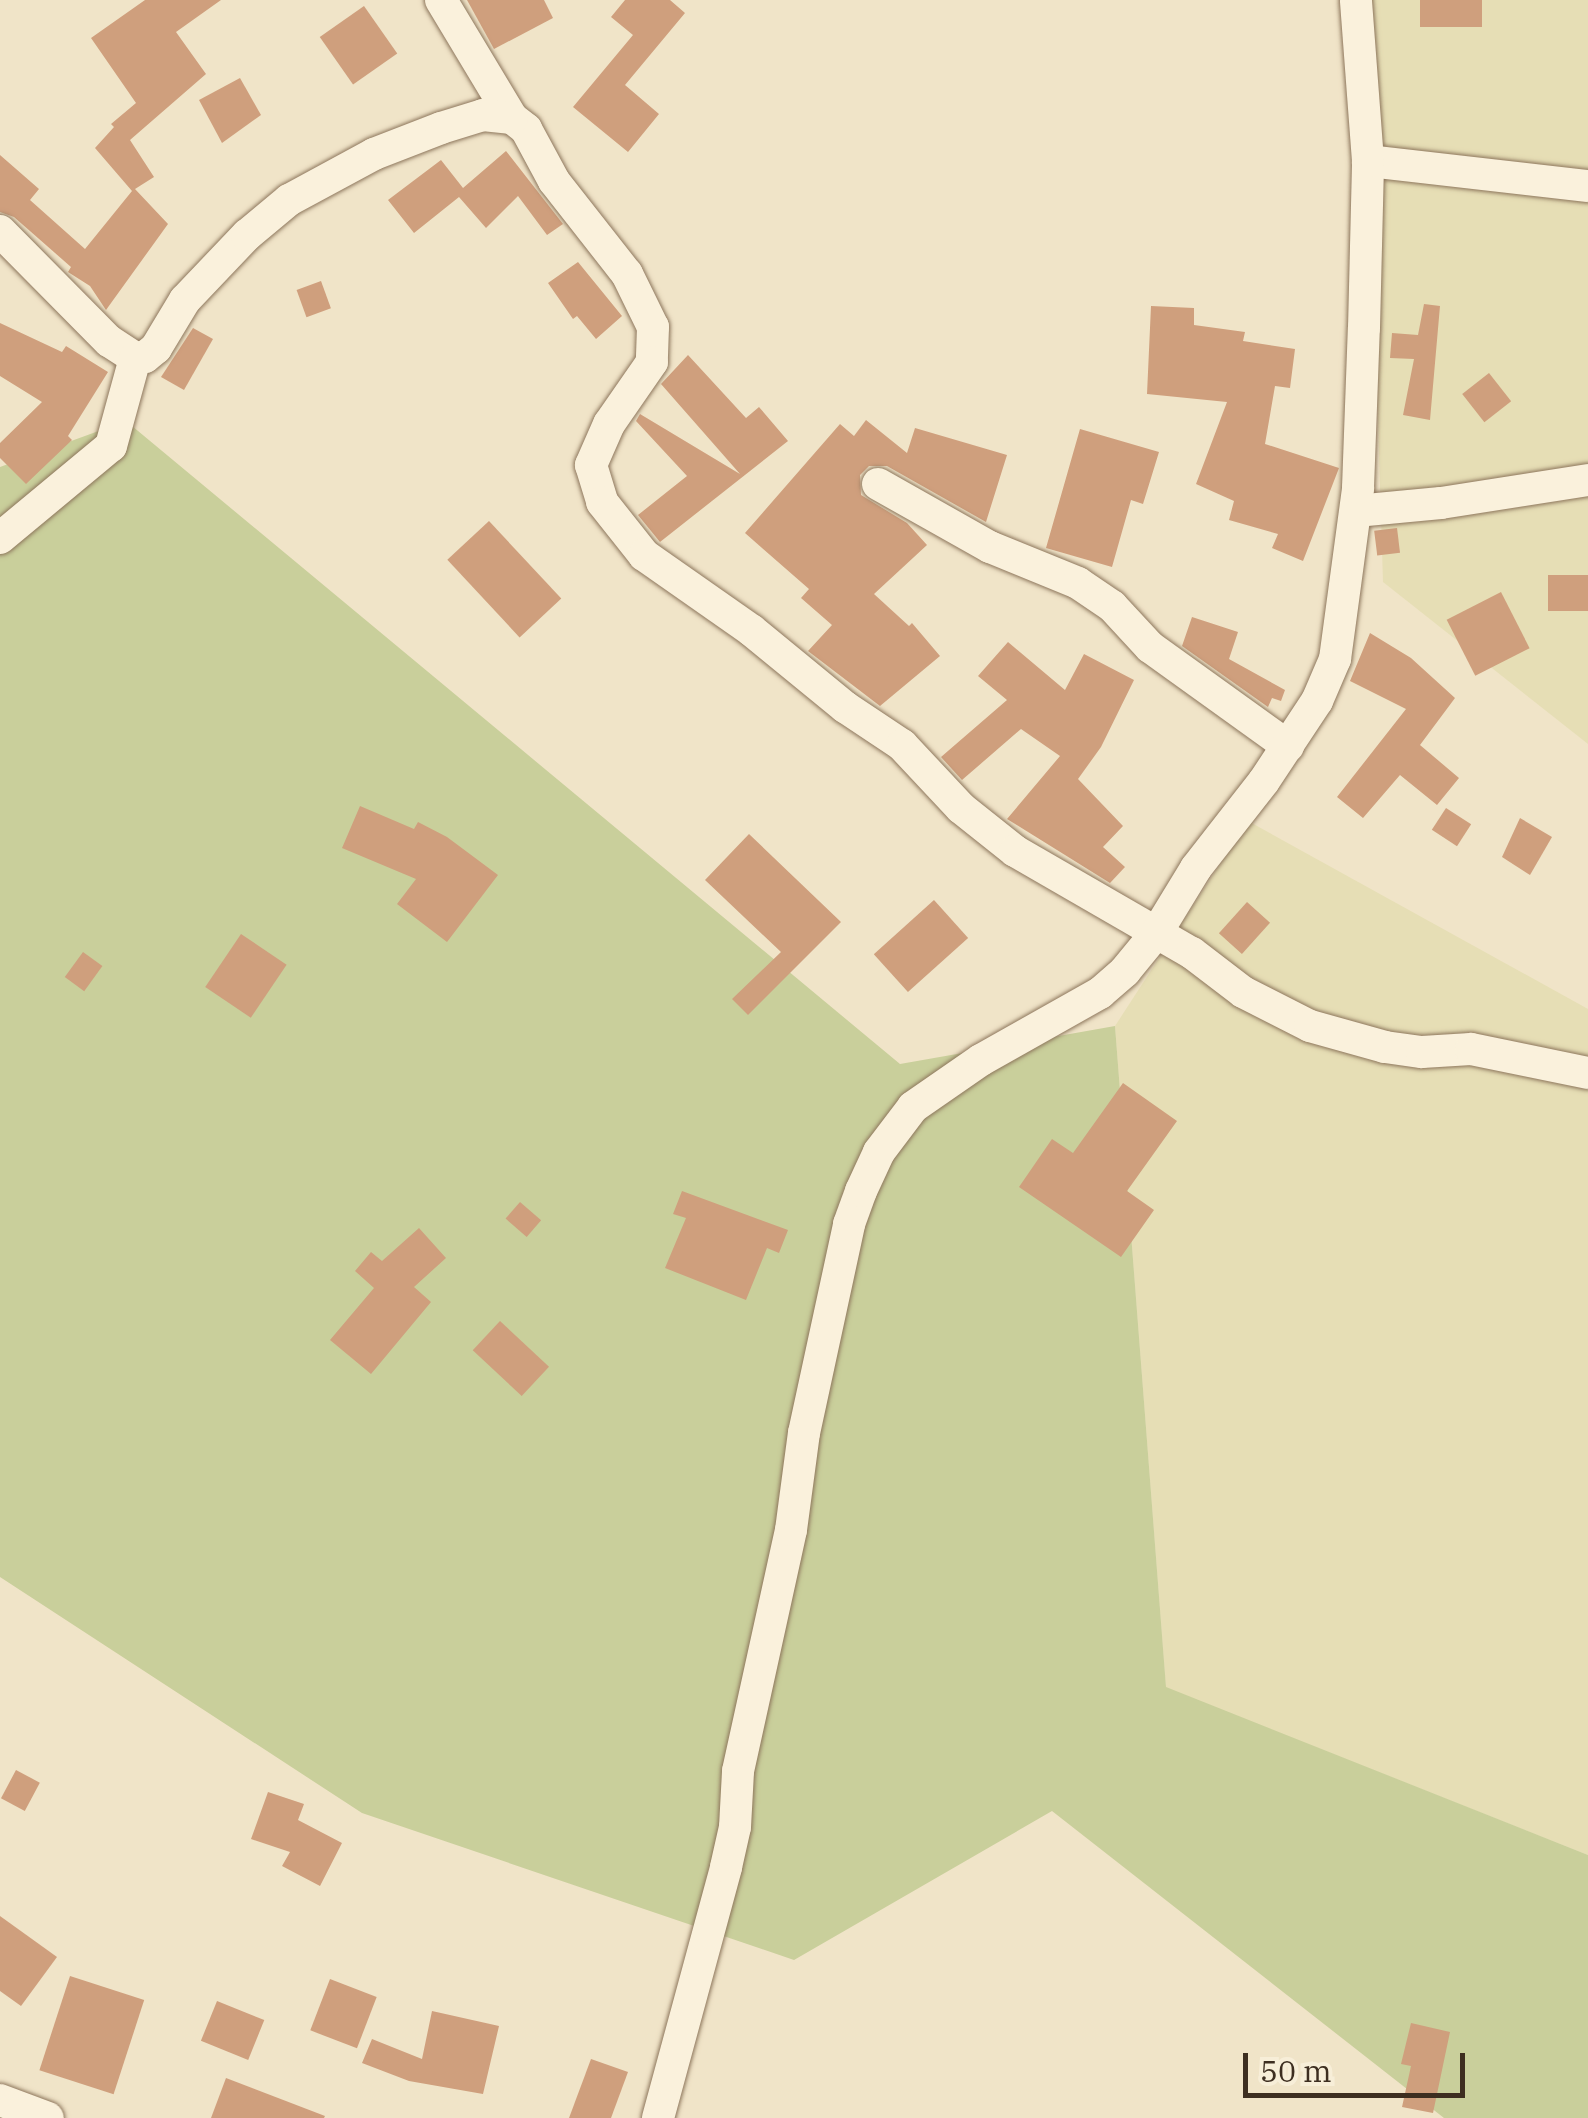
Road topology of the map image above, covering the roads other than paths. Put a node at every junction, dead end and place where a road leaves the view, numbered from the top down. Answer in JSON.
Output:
{"nodes":[{"id":1,"x":441,"y":0,"type":"edge"},
{"id":2,"x":1356,"y":0,"type":"edge"},
{"id":3,"x":512,"y":118,"type":"junction"},
{"id":4,"x":1368,"y":161,"type":"junction"},
{"id":5,"x":1588,"y":186,"type":"edge"},
{"id":6,"x":0,"y":232,"type":"edge"},
{"id":7,"x":135,"y":358,"type":"junction"},
{"id":8,"x":1588,"y":480,"type":"edge"},
{"id":9,"x":878,"y":484,"type":"dead end"},
{"id":10,"x":1356,"y":511,"type":"junction"},
{"id":11,"x":0,"y":538,"type":"edge"},
{"id":12,"x":1288,"y":746,"type":"junction"},
{"id":13,"x":1157,"y":932,"type":"junction"},
{"id":14,"x":1588,"y":1073,"type":"edge"},
{"id":15,"x":0,"y":2100,"type":"edge"},
{"id":16,"x":48,"y":2118,"type":"edge"},
{"id":17,"x":658,"y":2118,"type":"edge"}],
"edges":[{"from":1,"to":3,"type":"street"},
{"from":2,"to":4,"type":"street"},
{"from":3,"to":7,"type":"street"},
{"from":3,"to":13,"type":"street"},
{"from":4,"to":5,"type":"street"},
{"from":4,"to":10,"type":"street"},
{"from":6,"to":7,"type":"street"},
{"from":7,"to":11,"type":"street"},
{"from":8,"to":10,"type":"street"},
{"from":9,"to":12,"type":"street"},
{"from":10,"to":12,"type":"street"},
{"from":12,"to":13,"type":"street"},
{"from":13,"to":14,"type":"street"},
{"from":13,"to":17,"type":"street"},
{"from":15,"to":16,"type":"street"}]}
